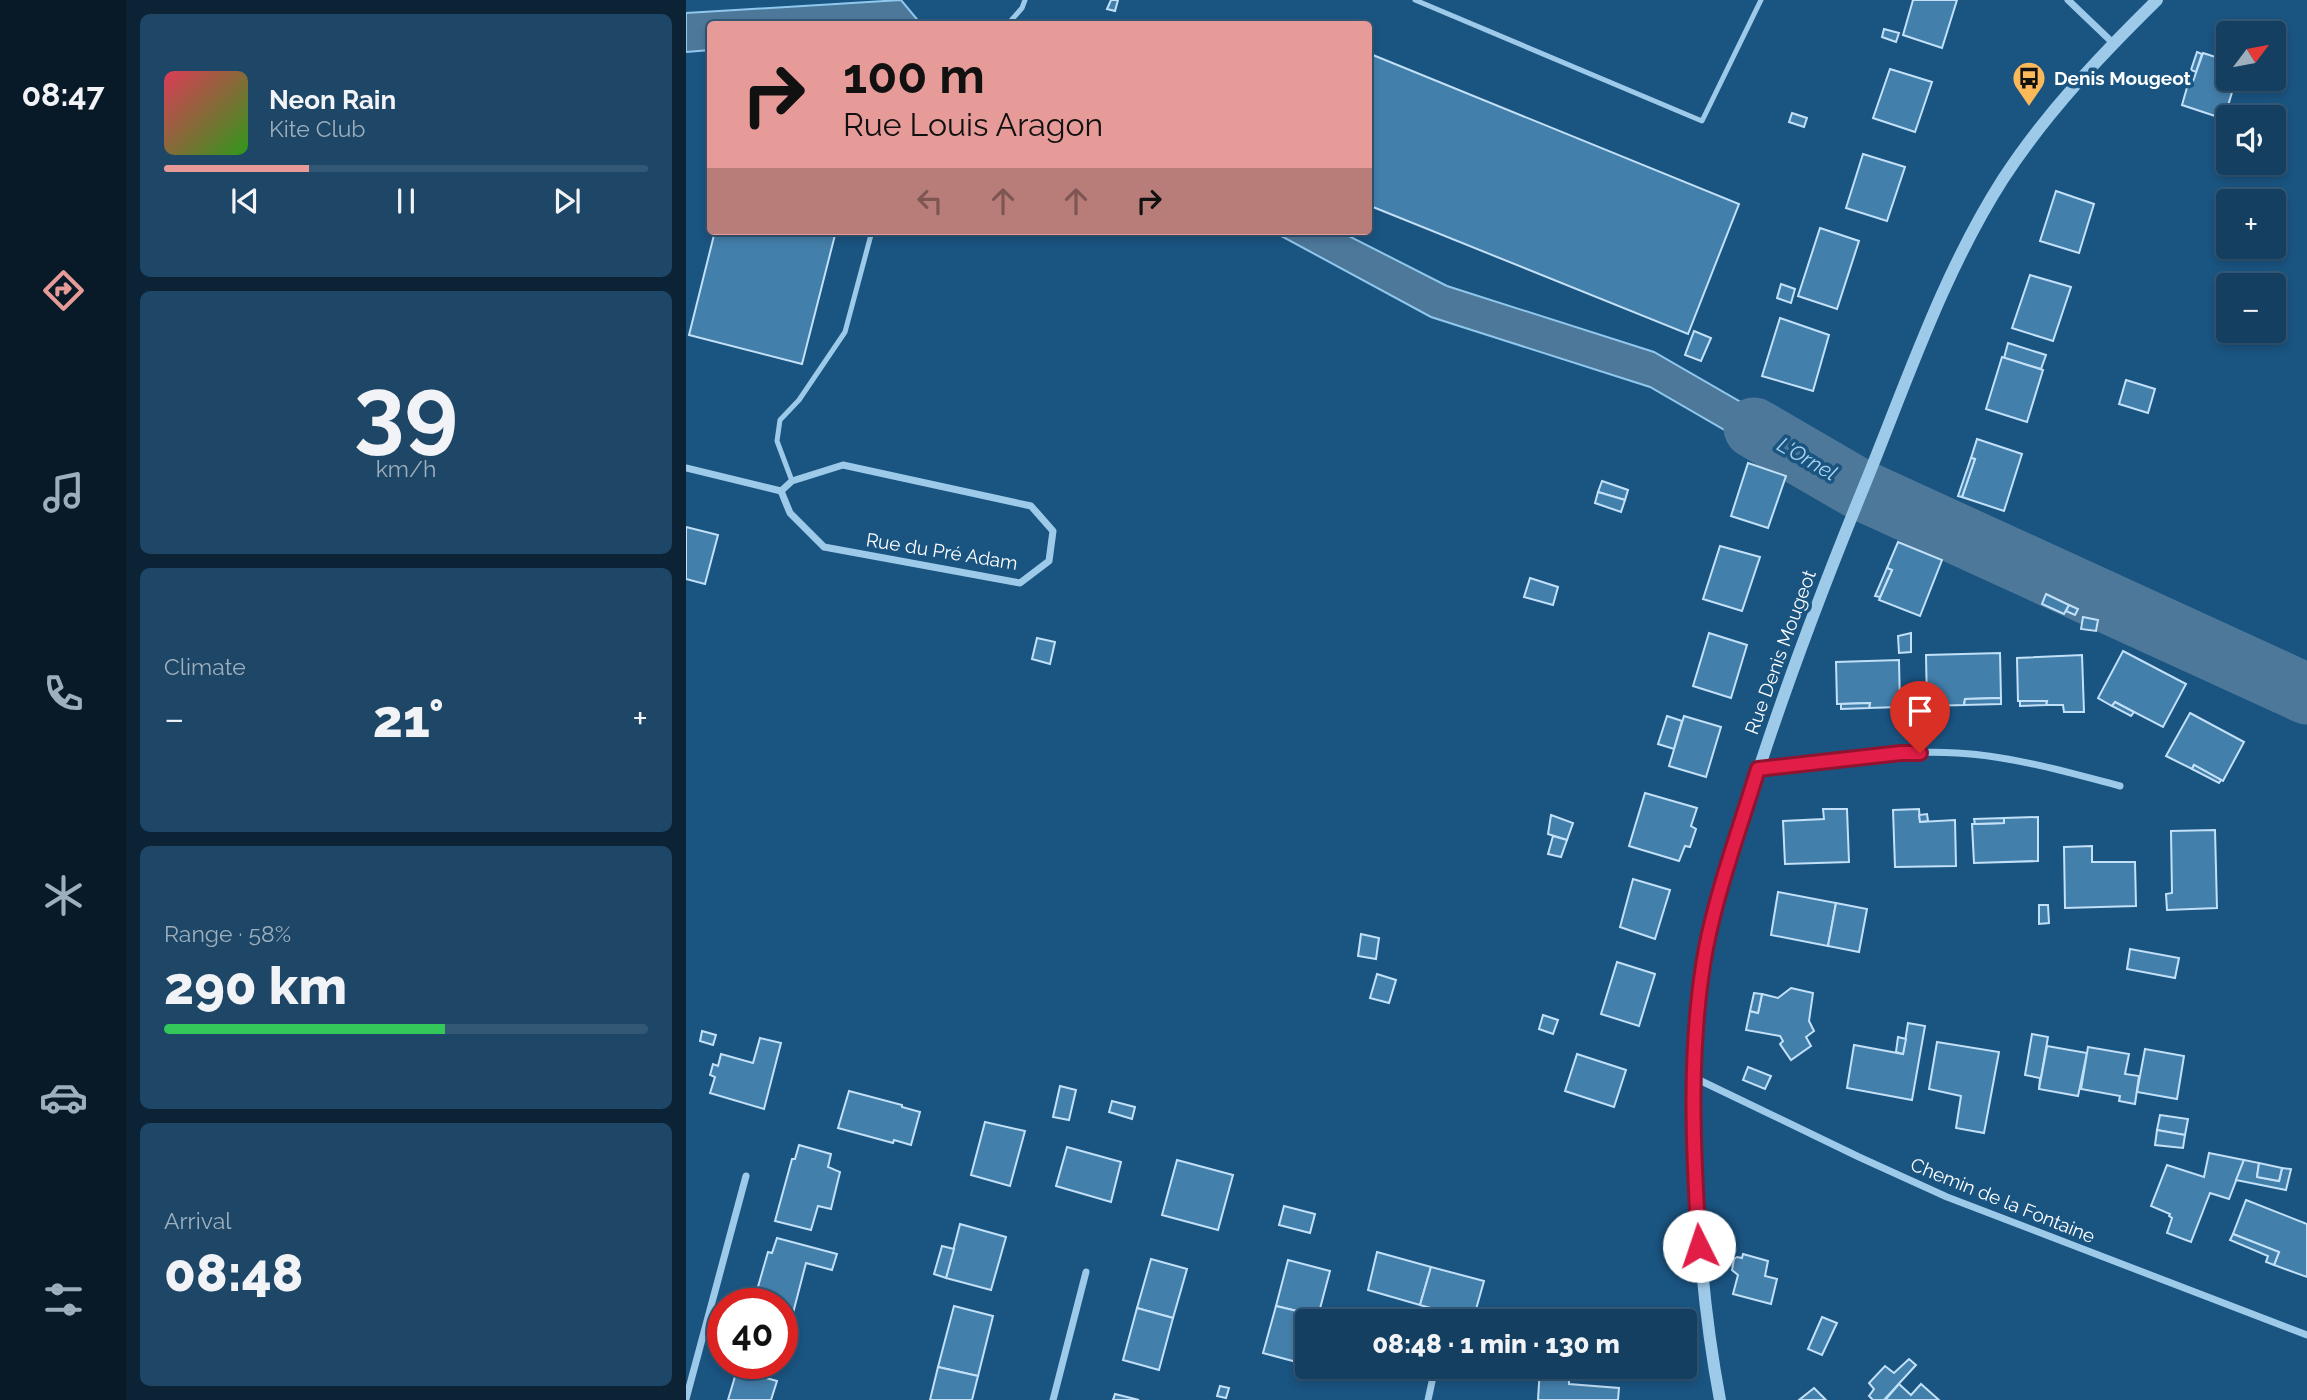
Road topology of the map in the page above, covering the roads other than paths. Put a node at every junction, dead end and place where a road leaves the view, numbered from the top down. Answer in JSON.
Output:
{"nodes":[{"id":1,"x":1025,"y":0,"type":"edge"},
{"id":2,"x":1415,"y":0,"type":"edge"},
{"id":3,"x":1761,"y":0,"type":"edge"},
{"id":4,"x":2068,"y":0,"type":"edge"},
{"id":5,"x":2157,"y":0,"type":"edge"},
{"id":6,"x":1011,"y":21,"type":"edge"},
{"id":7,"x":2113,"y":43,"type":"junction"},
{"id":8,"x":871,"y":235,"type":"edge"},
{"id":9,"x":686,"y":468,"type":"edge"},
{"id":10,"x":792,"y":481,"type":"junction"},
{"id":11,"x":781,"y":491,"type":"junction"},
{"id":12,"x":1758,"y":769,"type":"junction"},
{"id":13,"x":2120,"y":786,"type":"dead end"},
{"id":14,"x":1695,"y":1078,"type":"junction"},
{"id":15,"x":746,"y":1176,"type":"dead end"},
{"id":16,"x":1086,"y":1272,"type":"dead end"},
{"id":17,"x":2307,"y":1335,"type":"edge"},
{"id":18,"x":1433,"y":1379,"type":"edge"},
{"id":19,"x":686,"y":1399,"type":"edge"},
{"id":20,"x":1053,"y":1400,"type":"edge"},
{"id":21,"x":1428,"y":1400,"type":"edge"},
{"id":22,"x":1720,"y":1400,"type":"edge"}],
"edges":[{"from":1,"to":6,"type":"lane"},
{"from":2,"to":3,"type":"lane"},
{"from":4,"to":7,"type":"street"},
{"from":5,"to":7,"type":"street","name":"Rue Denis Mougeot"},
{"from":7,"to":12,"type":"street","name":"Rue Denis Mougeot"},
{"from":8,"to":10,"type":"lane"},
{"from":9,"to":11,"type":"street"},
{"from":10,"to":11,"type":"street","name":"Rue du Pré Adam"},
{"from":10,"to":11,"type":"street","name":"Rue du Pré Adam"},
{"from":12,"to":13,"type":"street"},
{"from":12,"to":14,"type":"street","name":"Rue Denis Mougeot"},
{"from":14,"to":17,"type":"street","name":"Chemin de la Fontaine"},
{"from":14,"to":22,"type":"street","name":"Rue Denis Mougeot"},
{"from":15,"to":19,"type":"street"},
{"from":16,"to":20,"type":"street"},
{"from":18,"to":21,"type":"street"}]}
